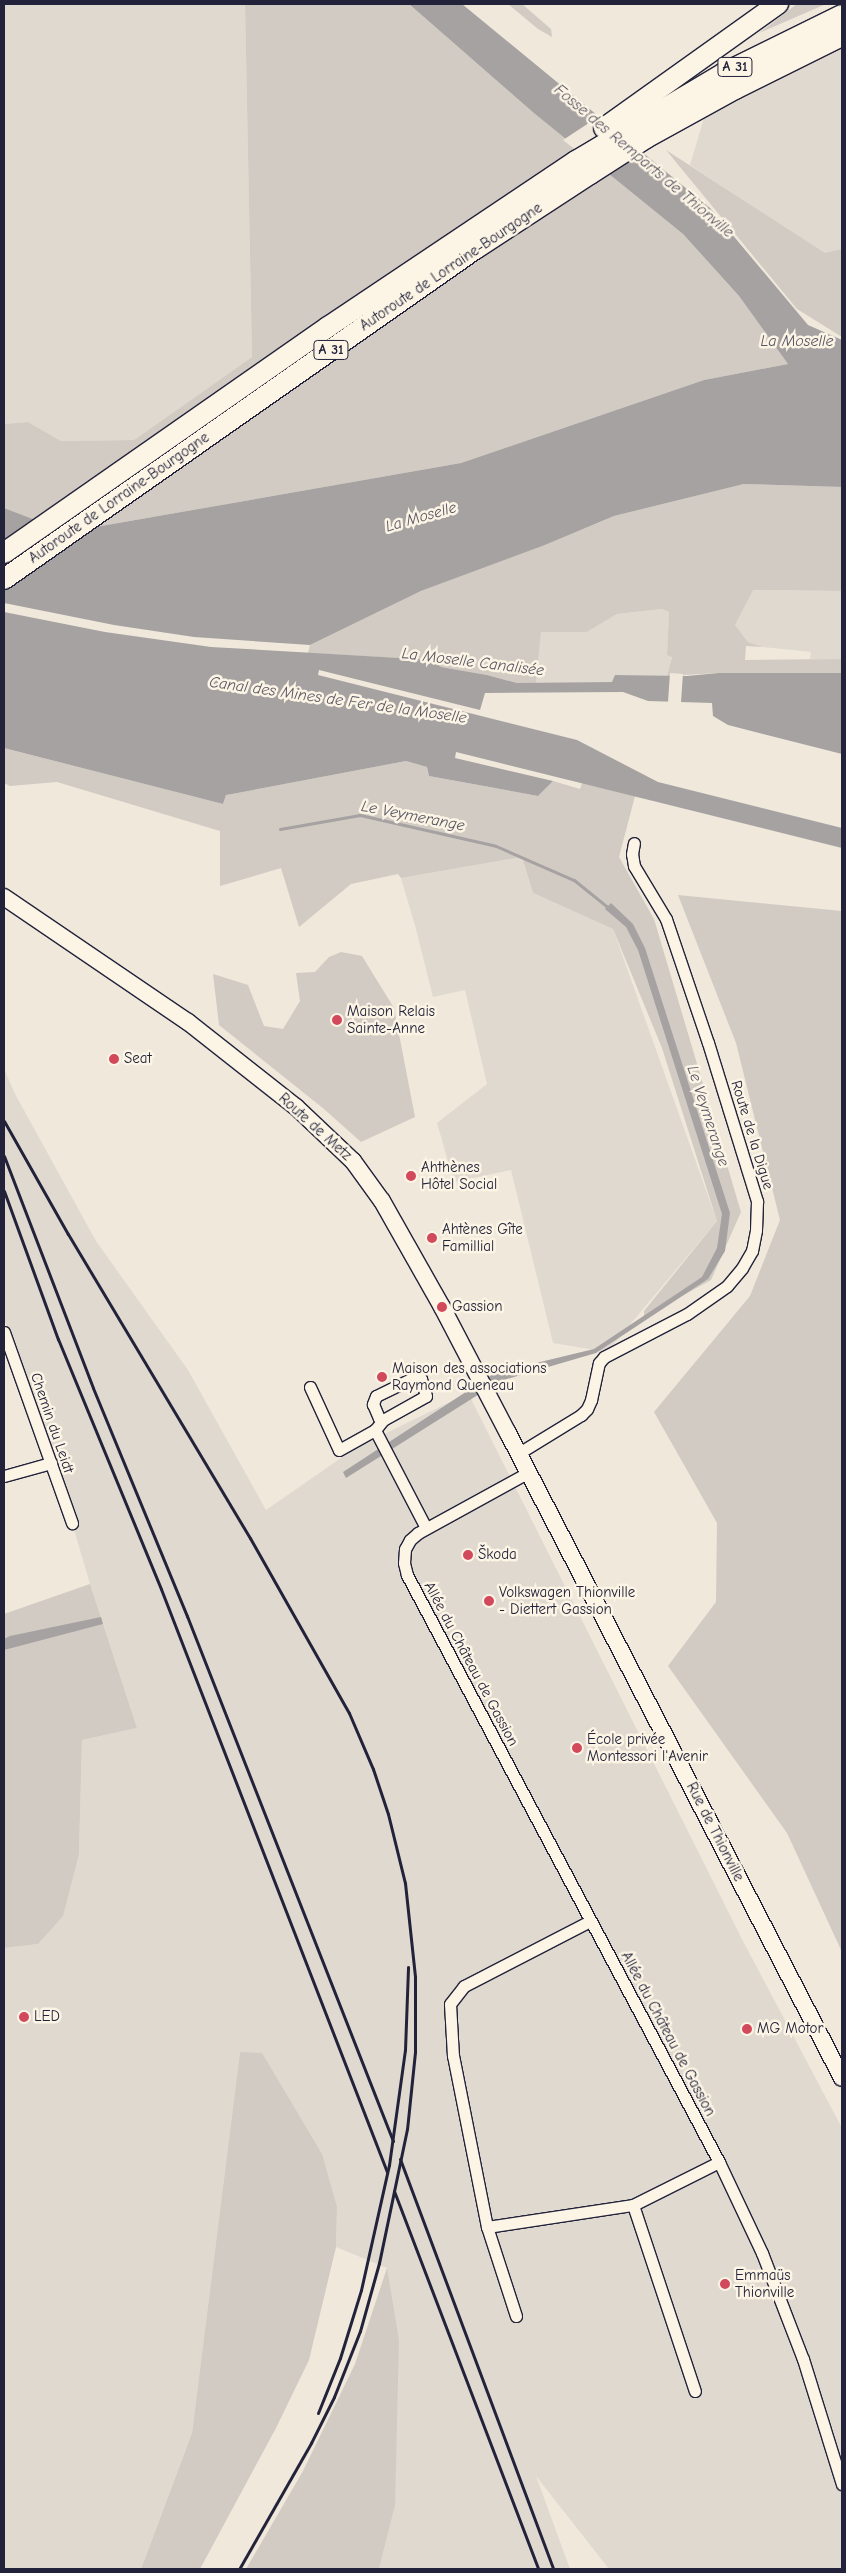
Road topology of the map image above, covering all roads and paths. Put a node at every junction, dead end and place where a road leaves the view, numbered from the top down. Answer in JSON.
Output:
{"nodes":[{"id":1,"x":778,"y":4,"type":"edge"},
{"id":2,"x":842,"y":15,"type":"edge"},
{"id":3,"x":842,"y":36,"type":"edge"},
{"id":4,"x":626,"y":121,"type":"junction"},
{"id":5,"x":577,"y":163,"type":"junction"},
{"id":6,"x":4,"y":553,"type":"edge"},
{"id":7,"x":4,"y":579,"type":"edge"},
{"id":8,"x":634,"y":844,"type":"dead end"},
{"id":9,"x":4,"y":897,"type":"edge"},
{"id":10,"x":4,"y":1332,"type":"edge"},
{"id":11,"x":310,"y":1387,"type":"dead end"},
{"id":12,"x":382,"y":1420,"type":"junction"},
{"id":13,"x":375,"y":1430,"type":"junction"},
{"id":14,"x":519,"y":1453,"type":"junction"},
{"id":15,"x":51,"y":1464,"type":"junction"},
{"id":16,"x":529,"y":1472,"type":"junction"},
{"id":17,"x":4,"y":1476,"type":"edge"},
{"id":18,"x":72,"y":1523,"type":"dead end"},
{"id":19,"x":426,"y":1528,"type":"junction"},
{"id":20,"x":590,"y":1921,"type":"junction"},
{"id":21,"x":842,"y":2078,"type":"edge"},
{"id":22,"x":719,"y":2162,"type":"junction"},
{"id":23,"x":633,"y":2204,"type":"junction"},
{"id":24,"x":487,"y":2227,"type":"junction"},
{"id":25,"x":516,"y":2316,"type":"dead end"},
{"id":26,"x":695,"y":2391,"type":"dead end"},
{"id":27,"x":842,"y":2484,"type":"edge"}],
"edges":[{"from":1,"to":4,"type":"highway"},
{"from":2,"to":4,"type":"highway","number":"A 31"},
{"from":3,"to":5,"type":"highway","name":"Autoroute de Lorraine-Bourgogne","number":"A 31"},
{"from":4,"to":5,"type":"highway"},
{"from":5,"to":6,"type":"highway","name":"Autoroute de Lorraine-Bourgogne","number":"A 31"},
{"from":5,"to":7,"type":"highway","name":"Autoroute de Lorraine-Bourgogne","number":"A 31"},
{"from":8,"to":14,"type":"street","name":"Route de la Digue"},
{"from":9,"to":14,"type":"main road","name":"Route de Metz"},
{"from":10,"to":15,"type":"street","name":"Chemin du Leidt"},
{"from":11,"to":13,"type":"street"},
{"from":12,"to":12,"type":"street"},
{"from":12,"to":13,"type":"street"},
{"from":13,"to":19,"type":"street"},
{"from":14,"to":16,"type":"main road","name":"Rue de Thionville"},
{"from":15,"to":17,"type":"street"},
{"from":15,"to":18,"type":"street","name":"Chemin du Leidt"},
{"from":16,"to":19,"type":"street","name":"Allée du Château de Gassion"},
{"from":16,"to":21,"type":"main road","name":"Rue de Thionville"},
{"from":19,"to":20,"type":"street","name":"Allée du Château de Gassion"},
{"from":20,"to":22,"type":"street","name":"Allée du Château de Gassion"},
{"from":20,"to":24,"type":"street"},
{"from":22,"to":23,"type":"street"},
{"from":22,"to":27,"type":"street","name":"Allée du Château de Gassion"},
{"from":23,"to":24,"type":"street"},
{"from":23,"to":26,"type":"street"},
{"from":24,"to":25,"type":"street"}]}
